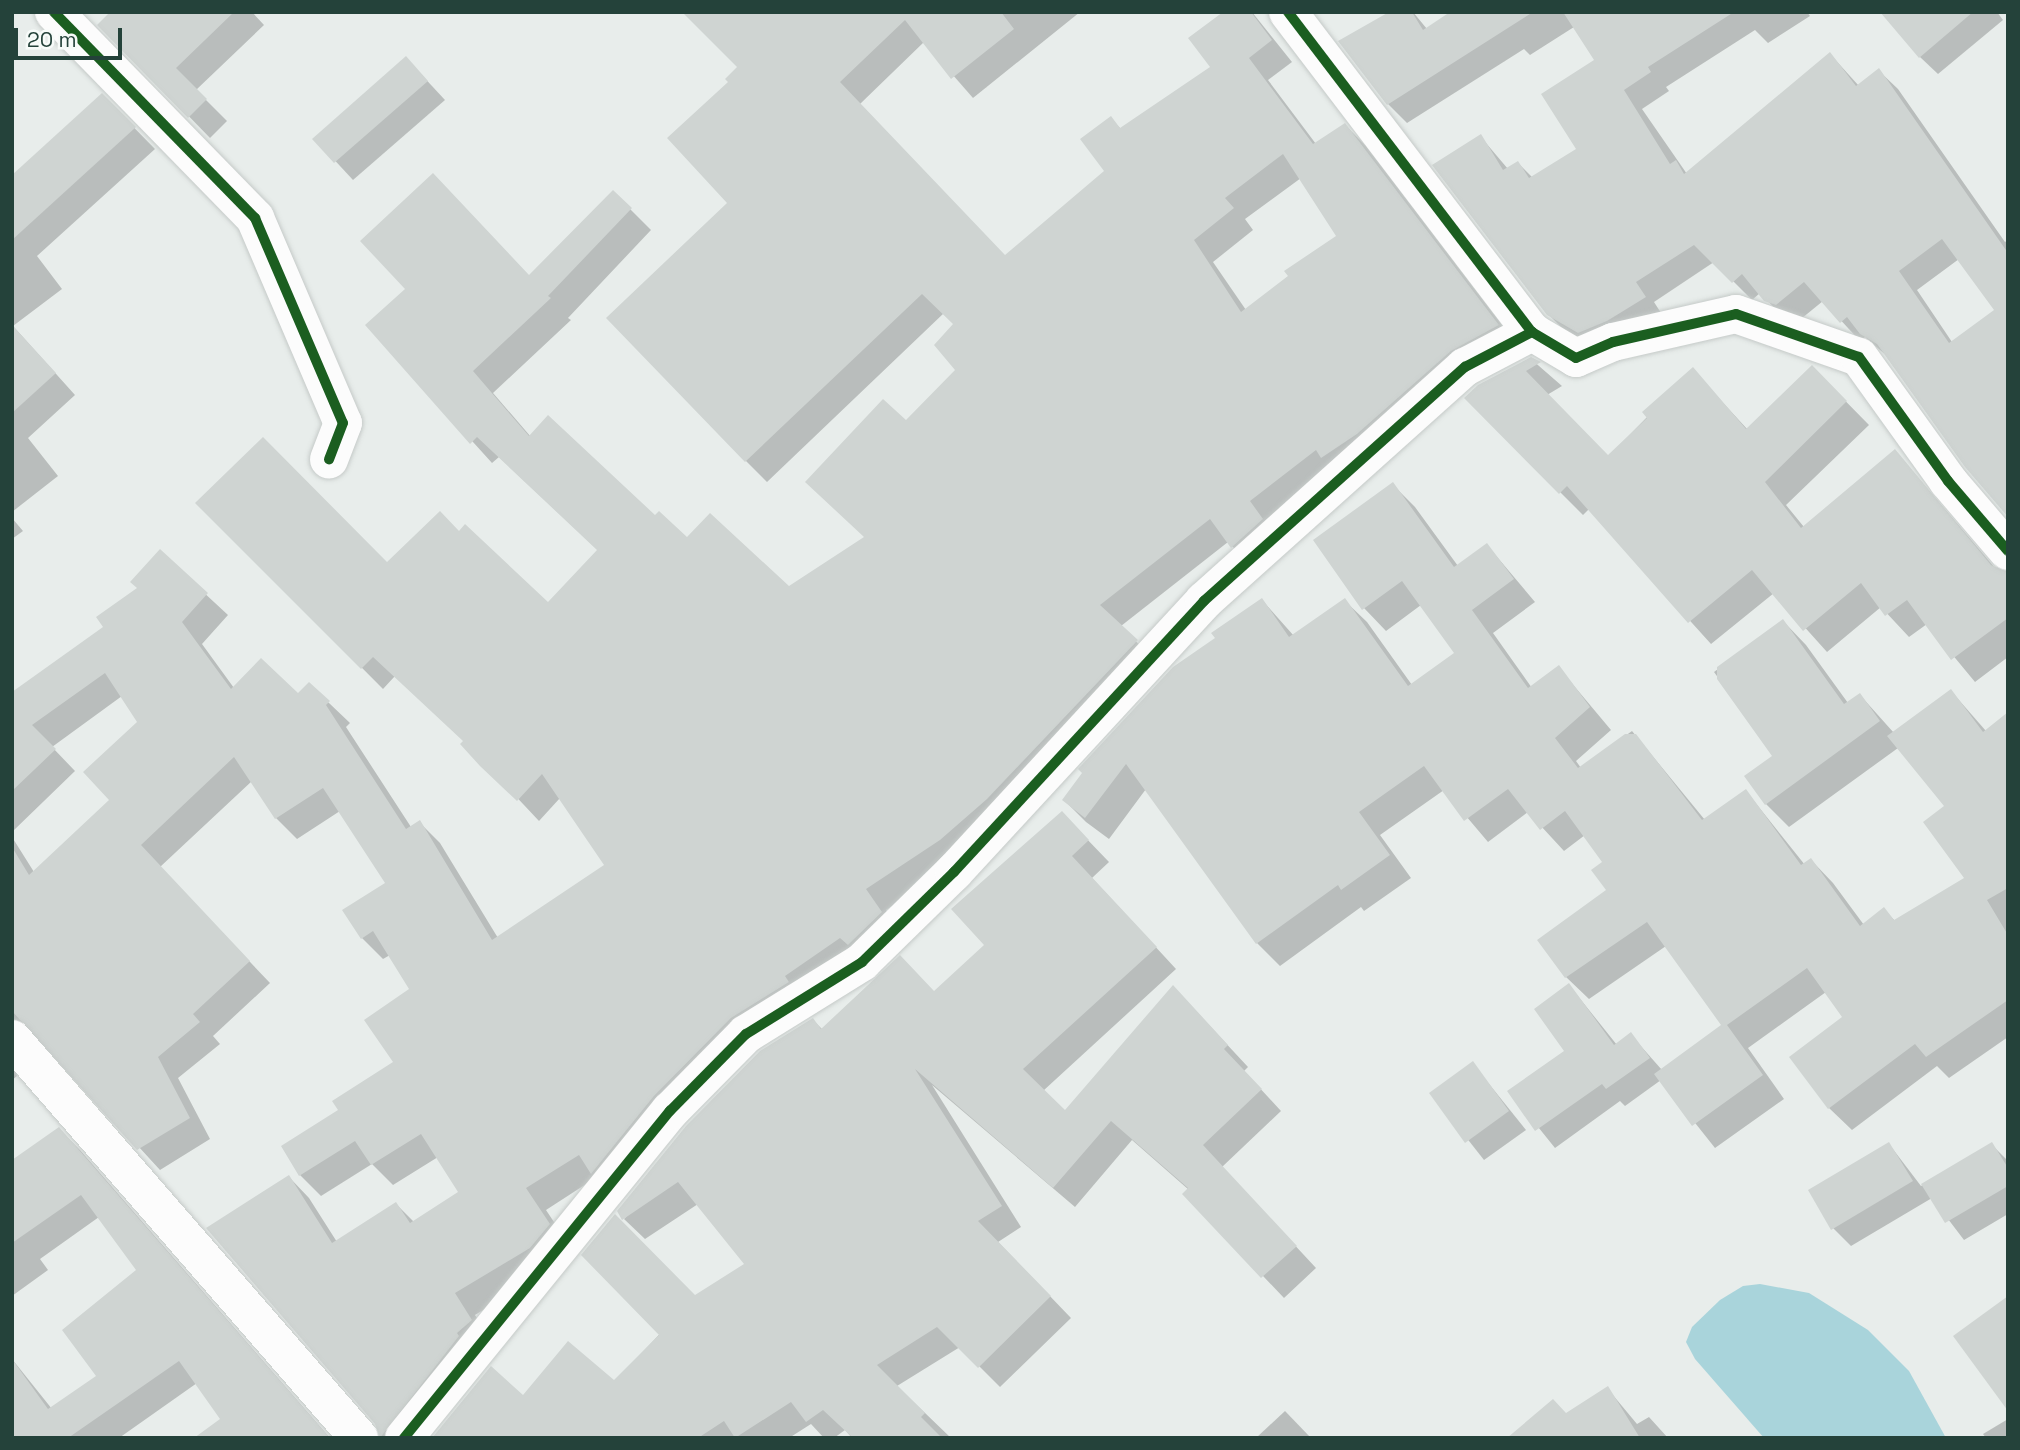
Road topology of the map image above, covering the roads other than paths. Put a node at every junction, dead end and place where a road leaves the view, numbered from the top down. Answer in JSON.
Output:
{"nodes":[{"id":1,"x":54,"y":12,"type":"edge"},
{"id":2,"x":1288,"y":12,"type":"edge"},
{"id":3,"x":1532,"y":331,"type":"junction"},
{"id":4,"x":329,"y":459,"type":"dead end"},
{"id":5,"x":2008,"y":551,"type":"edge"},
{"id":6,"x":12,"y":1039,"type":"edge"},
{"id":7,"x":359,"y":1438,"type":"edge"},
{"id":8,"x":404,"y":1438,"type":"edge"}],
"edges":[{"from":1,"to":4,"type":"street"},
{"from":2,"to":3,"type":"street"},
{"from":3,"to":5,"type":"street"},
{"from":3,"to":8,"type":"street"},
{"from":6,"to":7,"type":"street"}]}
